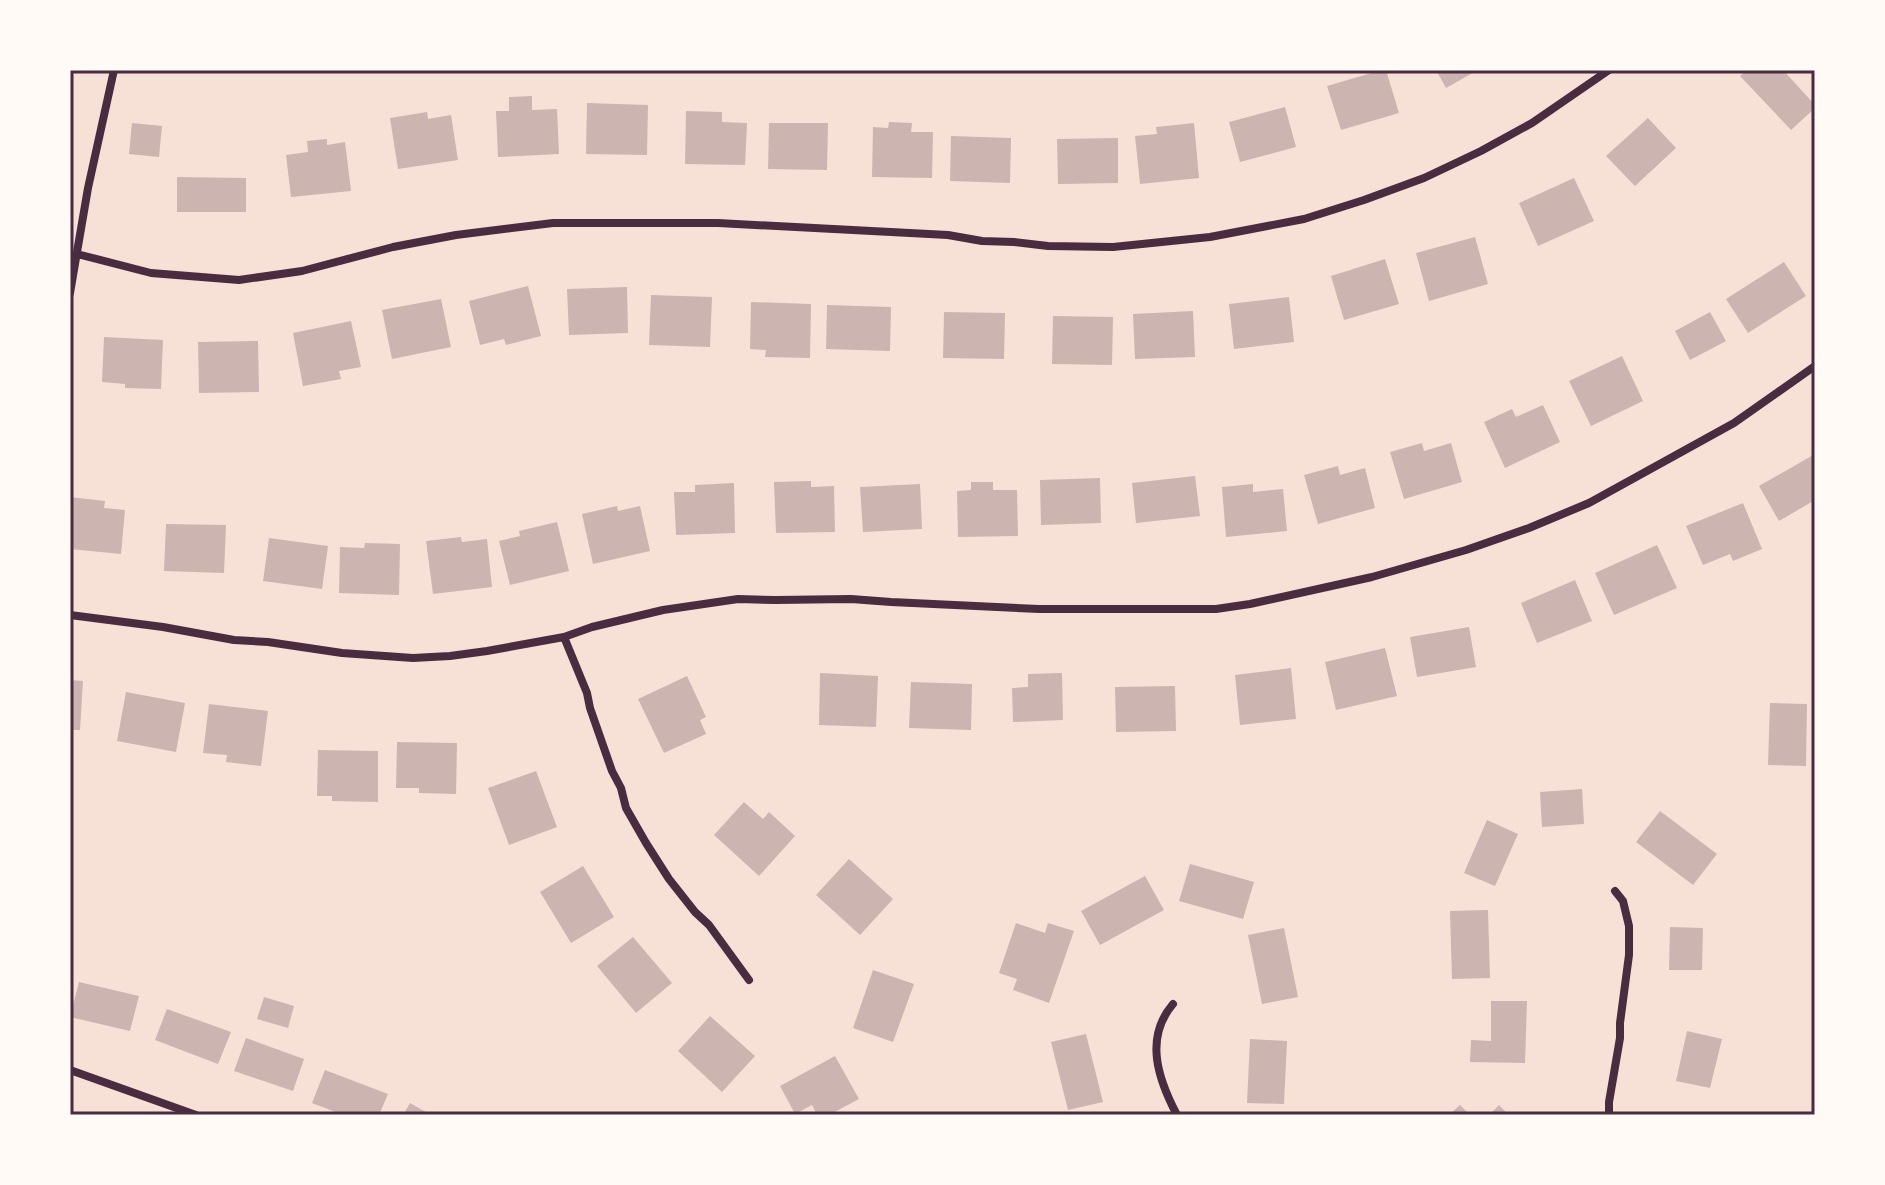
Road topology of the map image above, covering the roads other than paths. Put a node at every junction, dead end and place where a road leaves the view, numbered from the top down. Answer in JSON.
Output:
{"nodes":[{"id":1,"x":114,"y":70,"type":"edge"},
{"id":2,"x":1609,"y":70,"type":"edge"},
{"id":3,"x":77,"y":254,"type":"junction"},
{"id":4,"x":70,"y":293,"type":"edge"},
{"id":5,"x":1815,"y":366,"type":"edge"},
{"id":6,"x":70,"y":615,"type":"edge"},
{"id":7,"x":564,"y":637,"type":"junction"},
{"id":8,"x":1615,"y":891,"type":"dead end"},
{"id":9,"x":749,"y":980,"type":"dead end"},
{"id":10,"x":1173,"y":1004,"type":"dead end"},
{"id":11,"x":70,"y":1070,"type":"edge"},
{"id":12,"x":196,"y":1115,"type":"edge"},
{"id":13,"x":1177,"y":1115,"type":"edge"},
{"id":14,"x":1609,"y":1115,"type":"edge"}],
"edges":[{"from":1,"to":3,"type":"street"},
{"from":2,"to":3,"type":"street"},
{"from":3,"to":4,"type":"street"},
{"from":5,"to":7,"type":"street"},
{"from":6,"to":7,"type":"street"},
{"from":7,"to":9,"type":"street"},
{"from":8,"to":14,"type":"street"},
{"from":10,"to":13,"type":"street"},
{"from":11,"to":12,"type":"street"}]}
